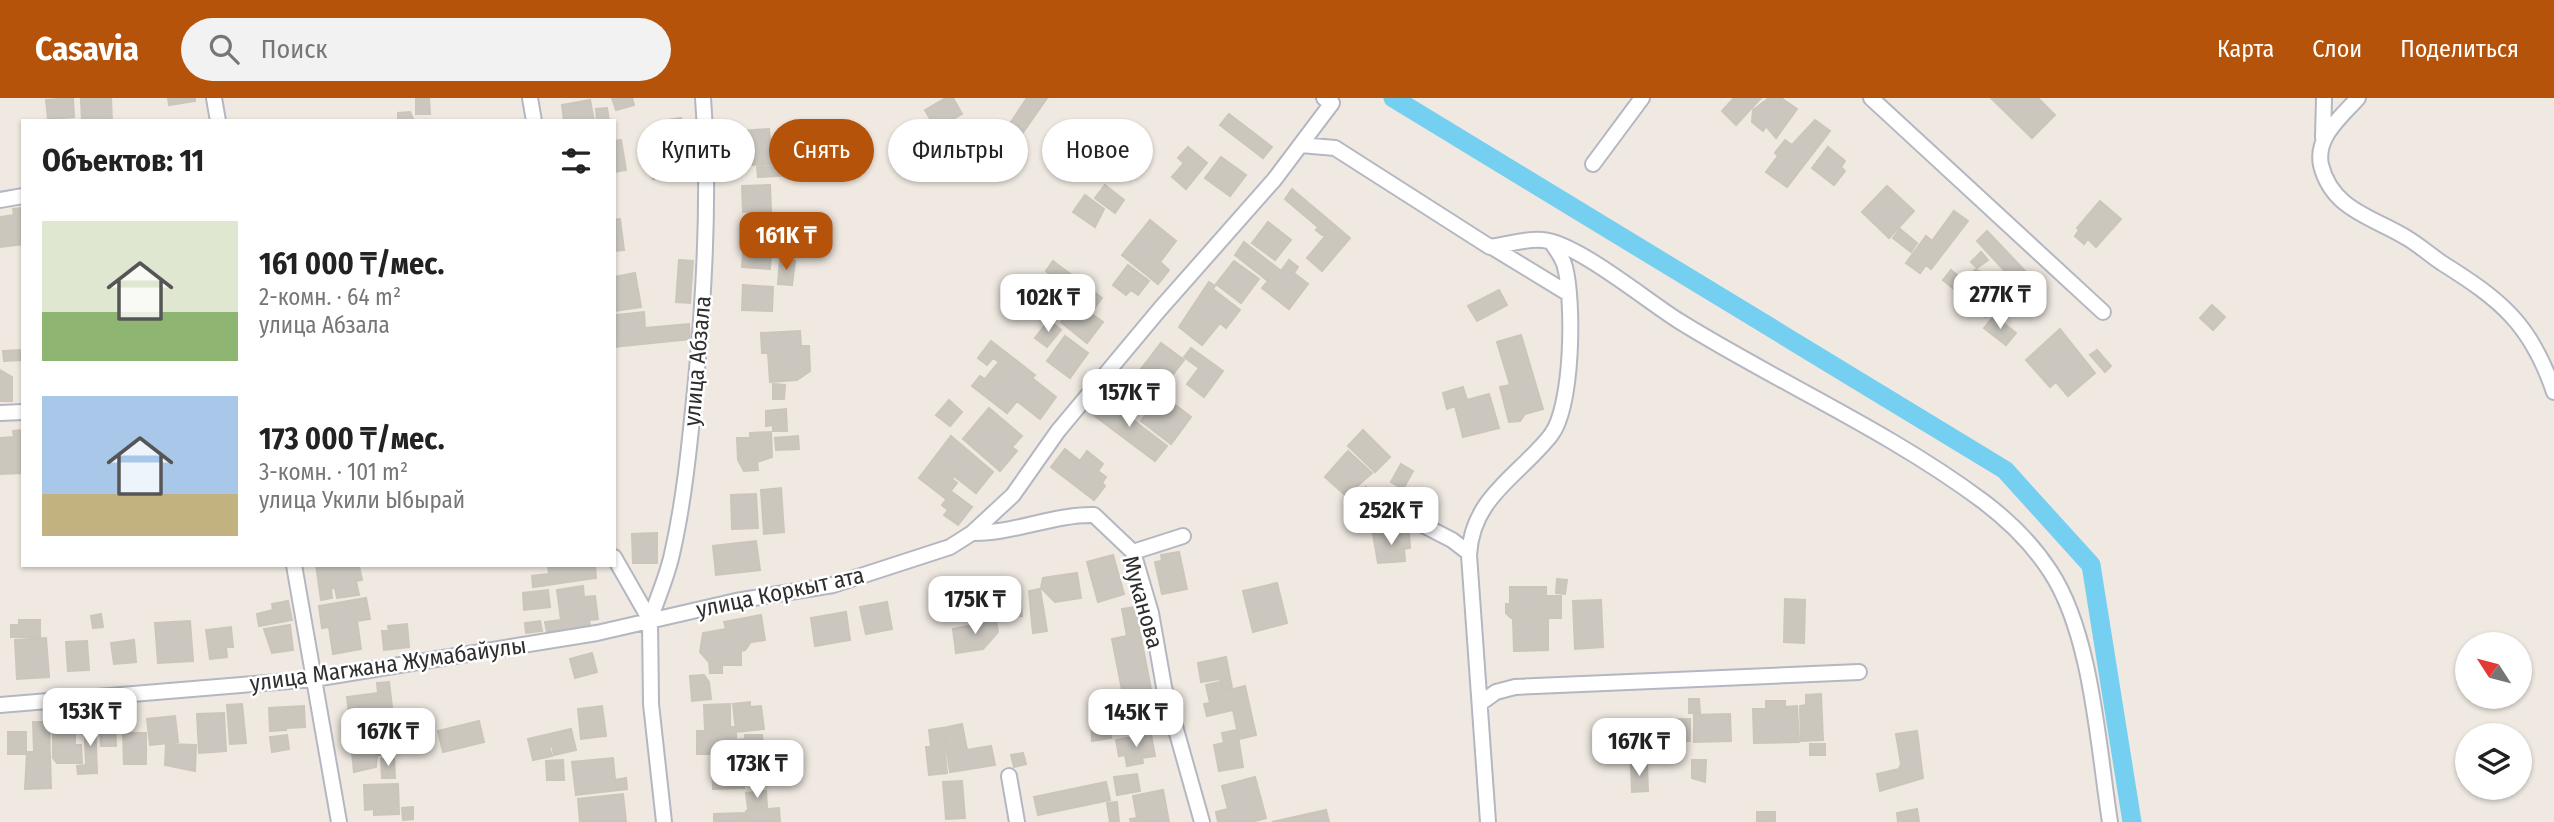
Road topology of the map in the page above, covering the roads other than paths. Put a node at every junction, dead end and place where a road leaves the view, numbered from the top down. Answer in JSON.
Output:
{"nodes":[{"id":1,"x":214,"y":98,"type":"edge"},
{"id":2,"x":530,"y":98,"type":"edge"},
{"id":3,"x":703,"y":98,"type":"edge"},
{"id":4,"x":1642,"y":98,"type":"edge"},
{"id":5,"x":1871,"y":98,"type":"edge"},
{"id":6,"x":2324,"y":98,"type":"edge"},
{"id":7,"x":2358,"y":98,"type":"edge"},
{"id":8,"x":1328,"y":101,"type":"edge"},
{"id":9,"x":218,"y":119,"type":"edge"},
{"id":10,"x":534,"y":119,"type":"edge"},
{"id":11,"x":2323,"y":139,"type":"junction"},
{"id":12,"x":1301,"y":145,"type":"junction"},
{"id":13,"x":1593,"y":164,"type":"dead end"},
{"id":14,"x":21,"y":196,"type":"edge"},
{"id":15,"x":0,"y":200,"type":"edge"},
{"id":16,"x":1552,"y":243,"type":"junction"},
{"id":17,"x":1490,"y":247,"type":"junction"},
{"id":18,"x":1569,"y":293,"type":"junction"},
{"id":19,"x":2102,"y":312,"type":"dead end"},
{"id":20,"x":2554,"y":392,"type":"edge"},
{"id":21,"x":21,"y":412,"type":"edge"},
{"id":22,"x":0,"y":413,"type":"edge"},
{"id":23,"x":1390,"y":508,"type":"dead end"},
{"id":24,"x":972,"y":533,"type":"junction"},
{"id":25,"x":1182,"y":536,"type":"dead end"},
{"id":26,"x":1133,"y":552,"type":"junction"},
{"id":27,"x":1469,"y":553,"type":"junction"},
{"id":28,"x":616,"y":560,"type":"edge"},
{"id":29,"x":294,"y":567,"type":"edge"},
{"id":30,"x":650,"y":620,"type":"junction"},
{"id":31,"x":1859,"y":672,"type":"dead end"},
{"id":32,"x":314,"y":679,"type":"junction"},
{"id":33,"x":1482,"y":702,"type":"junction"},
{"id":34,"x":0,"y":705,"type":"edge"},
{"id":35,"x":1009,"y":776,"type":"dead end"},
{"id":36,"x":339,"y":822,"type":"edge"},
{"id":37,"x":664,"y":822,"type":"edge"},
{"id":38,"x":1017,"y":822,"type":"edge"},
{"id":39,"x":1202,"y":822,"type":"edge"},
{"id":40,"x":1489,"y":822,"type":"edge"},
{"id":41,"x":2110,"y":822,"type":"edge"}],
"edges":[{"from":1,"to":9,"type":"street"},
{"from":2,"to":10,"type":"street"},
{"from":3,"to":30,"type":"street","name":"улица Абзала"},
{"from":4,"to":13,"type":"street"},
{"from":5,"to":19,"type":"street"},
{"from":6,"to":11,"type":"street"},
{"from":7,"to":11,"type":"street"},
{"from":8,"to":12,"type":"street","name":"улица Коркыт ата"},
{"from":11,"to":20,"type":"street"},
{"from":12,"to":17,"type":"street"},
{"from":12,"to":24,"type":"street","name":"улица Коркыт ата"},
{"from":14,"to":15,"type":"street"},
{"from":16,"to":17,"type":"street"},
{"from":16,"to":18,"type":"street"},
{"from":16,"to":41,"type":"street"},
{"from":17,"to":18,"type":"street"},
{"from":18,"to":27,"type":"street"},
{"from":21,"to":22,"type":"street"},
{"from":23,"to":27,"type":"street"},
{"from":24,"to":26,"type":"street","name":"Муканова"},
{"from":24,"to":30,"type":"street","name":"улица Коркыт ата"},
{"from":25,"to":26,"type":"street"},
{"from":26,"to":39,"type":"street","name":"Муканова"},
{"from":27,"to":33,"type":"street"},
{"from":28,"to":30,"type":"street"},
{"from":29,"to":32,"type":"street"},
{"from":30,"to":32,"type":"street","name":"улица Магжана Жумабайулы"},
{"from":30,"to":37,"type":"street"},
{"from":31,"to":33,"type":"street"},
{"from":32,"to":34,"type":"street","name":"улица Магжана Жумабайулы"},
{"from":32,"to":36,"type":"street"},
{"from":33,"to":40,"type":"street"},
{"from":35,"to":38,"type":"street"}]}
